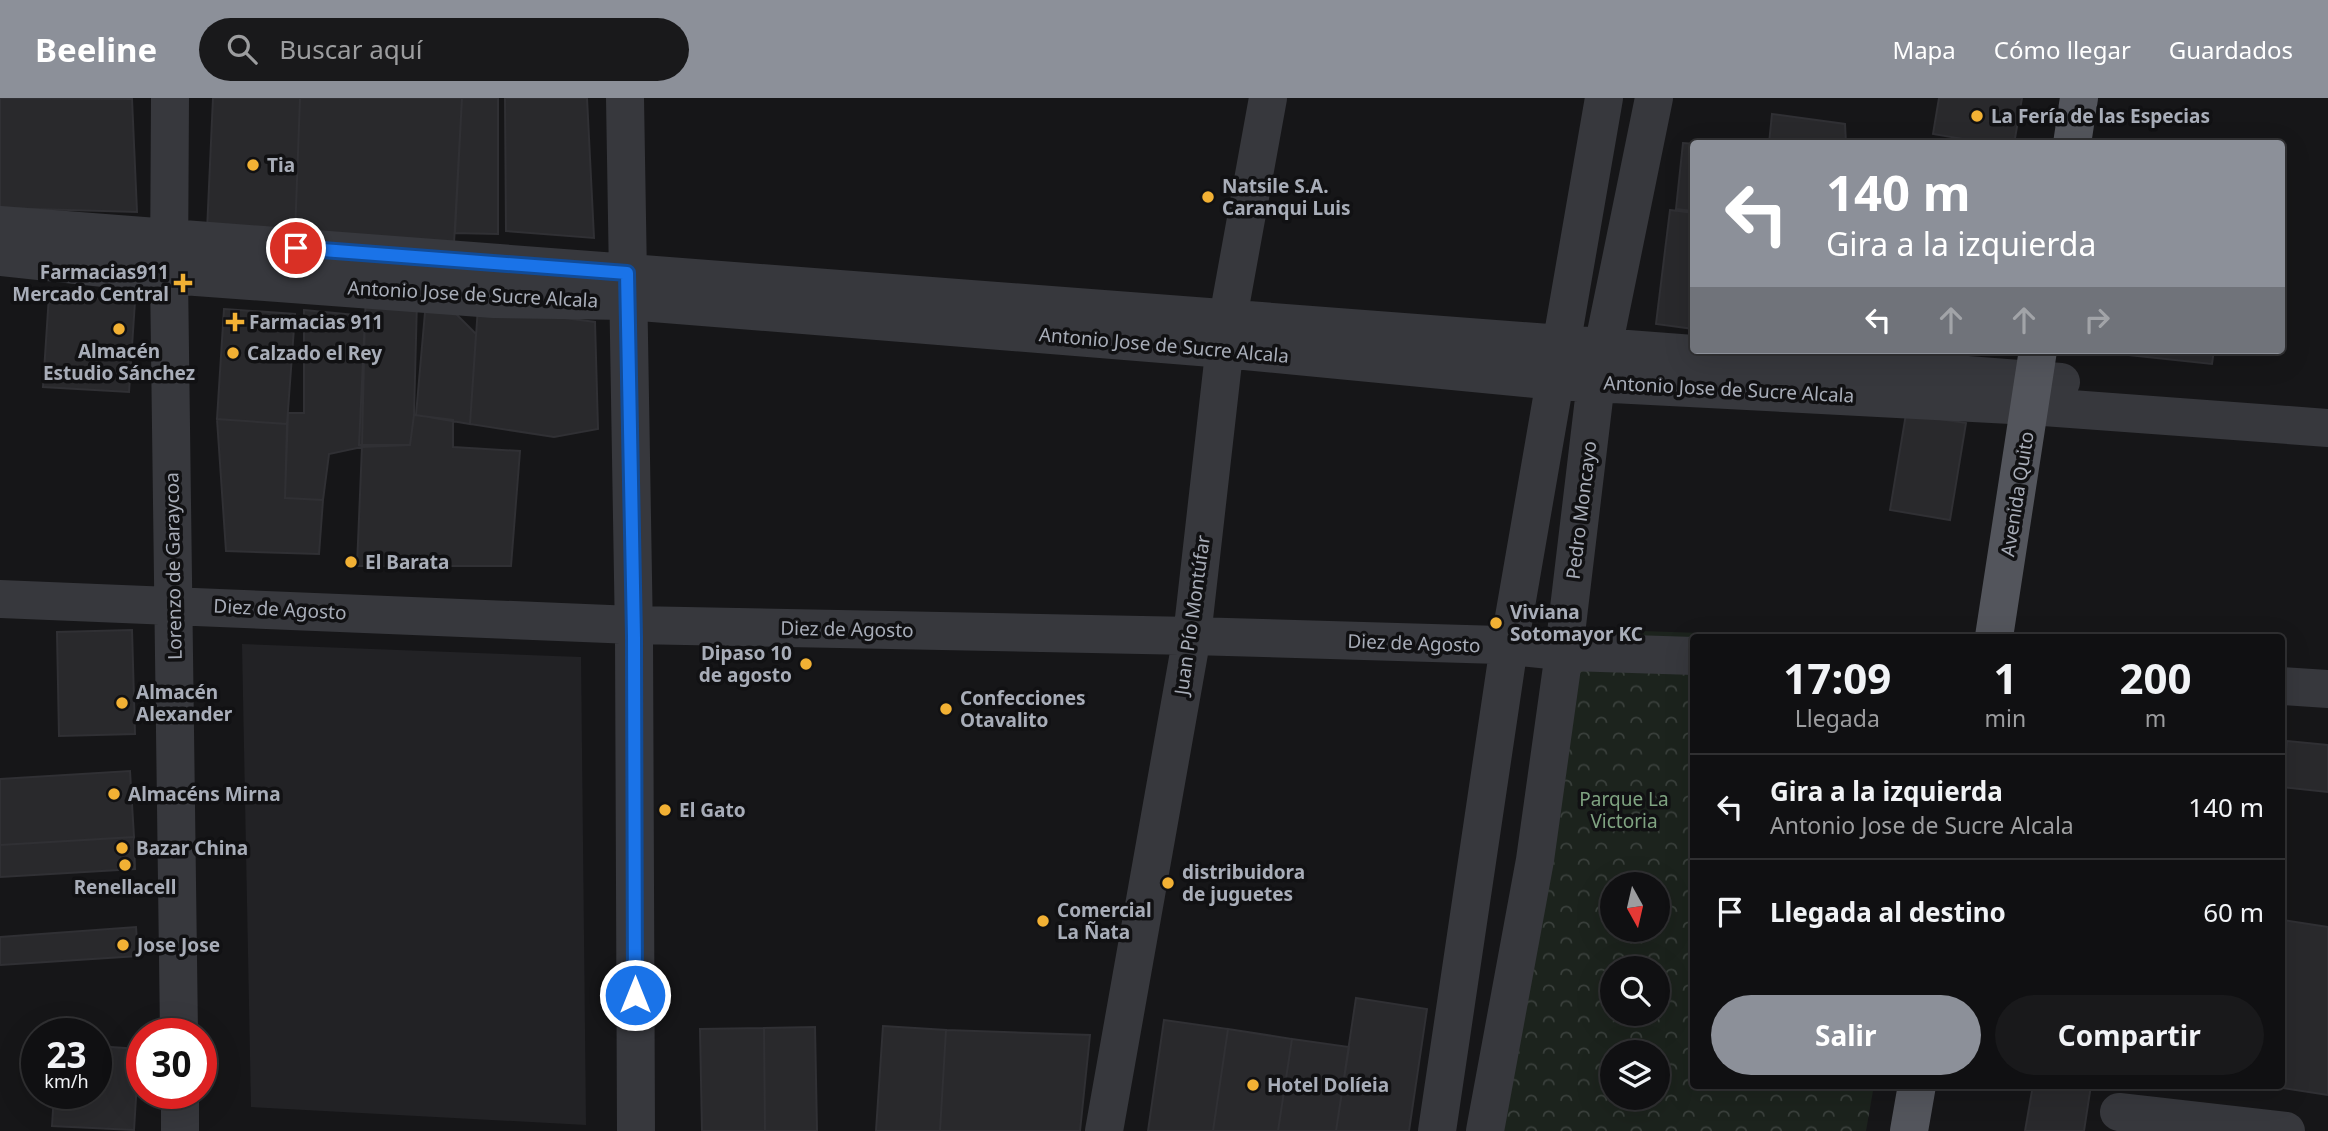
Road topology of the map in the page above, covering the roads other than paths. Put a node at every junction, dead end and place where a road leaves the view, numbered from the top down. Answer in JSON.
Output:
{"nodes":[{"id":1,"x":170,"y":98,"type":"edge"},
{"id":2,"x":625,"y":98,"type":"edge"},
{"id":3,"x":1268,"y":98,"type":"edge"},
{"id":4,"x":1604,"y":98,"type":"edge"},
{"id":5,"x":1654,"y":98,"type":"edge"},
{"id":6,"x":2079,"y":98,"type":"edge"},
{"id":7,"x":2073,"y":140,"type":"edge"},
{"id":8,"x":0,"y":225,"type":"edge"},
{"id":9,"x":0,"y":257,"type":"edge"},
{"id":10,"x":170,"y":257,"type":"junction"},
{"id":11,"x":627,"y":287,"type":"junction"},
{"id":12,"x":1226,"y":333,"type":"junction"},
{"id":13,"x":1561,"y":344,"type":"junction"},
{"id":14,"x":1600,"y":364,"type":"junction"},
{"id":15,"x":2034,"y":378,"type":"edge"},
{"id":16,"x":1555,"y":381,"type":"junction"},
{"id":17,"x":2328,"y":402,"type":"edge"},
{"id":18,"x":2328,"y":428,"type":"edge"},
{"id":19,"x":0,"y":599,"type":"edge"},
{"id":20,"x":173,"y":605,"type":"junction"},
{"id":21,"x":634,"y":625,"type":"junction"},
{"id":22,"x":1994,"y":634,"type":"edge"},
{"id":23,"x":1192,"y":636,"type":"junction"},
{"id":24,"x":1509,"y":646,"type":"junction"},
{"id":25,"x":1564,"y":651,"type":"junction"},
{"id":26,"x":1690,"y":656,"type":"edge"},
{"id":27,"x":2285,"y":686,"type":"edge"},
{"id":28,"x":2328,"y":690,"type":"edge"},
{"id":29,"x":179,"y":1018,"type":"edge"},
{"id":30,"x":1916,"y":1089,"type":"edge"},
{"id":31,"x":180,"y":1109,"type":"edge"},
{"id":32,"x":2119,"y":1112,"type":"dead end"},
{"id":33,"x":180,"y":1131,"type":"edge"},
{"id":34,"x":636,"y":1131,"type":"edge"},
{"id":35,"x":1104,"y":1131,"type":"edge"},
{"id":36,"x":1437,"y":1131,"type":"edge"},
{"id":37,"x":1485,"y":1131,"type":"edge"},
{"id":38,"x":1909,"y":1131,"type":"edge"},
{"id":39,"x":2286,"y":1131,"type":"edge"}],
"edges":[{"from":1,"to":10,"type":"street","name":"Lorenzo de Garaycoa"},
{"from":2,"to":11,"type":"street"},
{"from":3,"to":12,"type":"street","name":"Juan Pío Montúfar"},
{"from":4,"to":13,"type":"street"},
{"from":5,"to":14,"type":"street","name":"Pedro Moncayo"},
{"from":6,"to":7,"type":"main road"},
{"from":8,"to":10,"type":"street","name":"Antonio Jose de Sucre Alcala"},
{"from":9,"to":10,"type":"street","name":"Antonio Jose de Sucre Alcala"},
{"from":10,"to":11,"type":"street","name":"Antonio Jose de Sucre Alcala"},
{"from":10,"to":20,"type":"street","name":"Lorenzo de Garaycoa"},
{"from":11,"to":12,"type":"street","name":"Antonio Jose de Sucre Alcala"},
{"from":11,"to":21,"type":"street"},
{"from":12,"to":13,"type":"street","name":"Antonio Jose de Sucre Alcala"},
{"from":12,"to":16,"type":"street","name":"Antonio Jose de Sucre Alcala"},
{"from":12,"to":23,"type":"street","name":"Juan Pío Montúfar"},
{"from":13,"to":14,"type":"street","name":"Antonio Jose de Sucre Alcala"},
{"from":13,"to":16,"type":"street"},
{"from":14,"to":15,"type":"street","name":"Antonio Jose de Sucre Alcala"},
{"from":14,"to":16,"type":"street","name":"Antonio Jose de Sucre Alcala"},
{"from":14,"to":25,"type":"street","name":"Pedro Moncayo"},
{"from":15,"to":17,"type":"street","name":"Antonio Jose de Sucre Alcala"},
{"from":15,"to":18,"type":"street","name":"Antonio Jose de Sucre Alcala"},
{"from":15,"to":22,"type":"main road","name":"Avenida Quito"},
{"from":16,"to":24,"type":"street"},
{"from":19,"to":20,"type":"street","name":"Diez de Agosto"},
{"from":20,"to":21,"type":"street","name":"Diez de Agosto"},
{"from":20,"to":29,"type":"street","name":"Lorenzo de Garaycoa"},
{"from":21,"to":23,"type":"street","name":"Diez de Agosto"},
{"from":21,"to":34,"type":"street"},
{"from":23,"to":24,"type":"street","name":"Diez de Agosto"},
{"from":23,"to":35,"type":"street","name":"Juan Pío Montúfar"},
{"from":24,"to":25,"type":"street","name":"Diez de Agosto"},
{"from":24,"to":36,"type":"street"},
{"from":25,"to":26,"type":"street","name":"Diez de Agosto"},
{"from":25,"to":37,"type":"street","name":"Pedro Moncayo"},
{"from":27,"to":28,"type":"street"},
{"from":30,"to":38,"type":"main road"},
{"from":31,"to":33,"type":"street"},
{"from":32,"to":39,"type":"street"}]}
